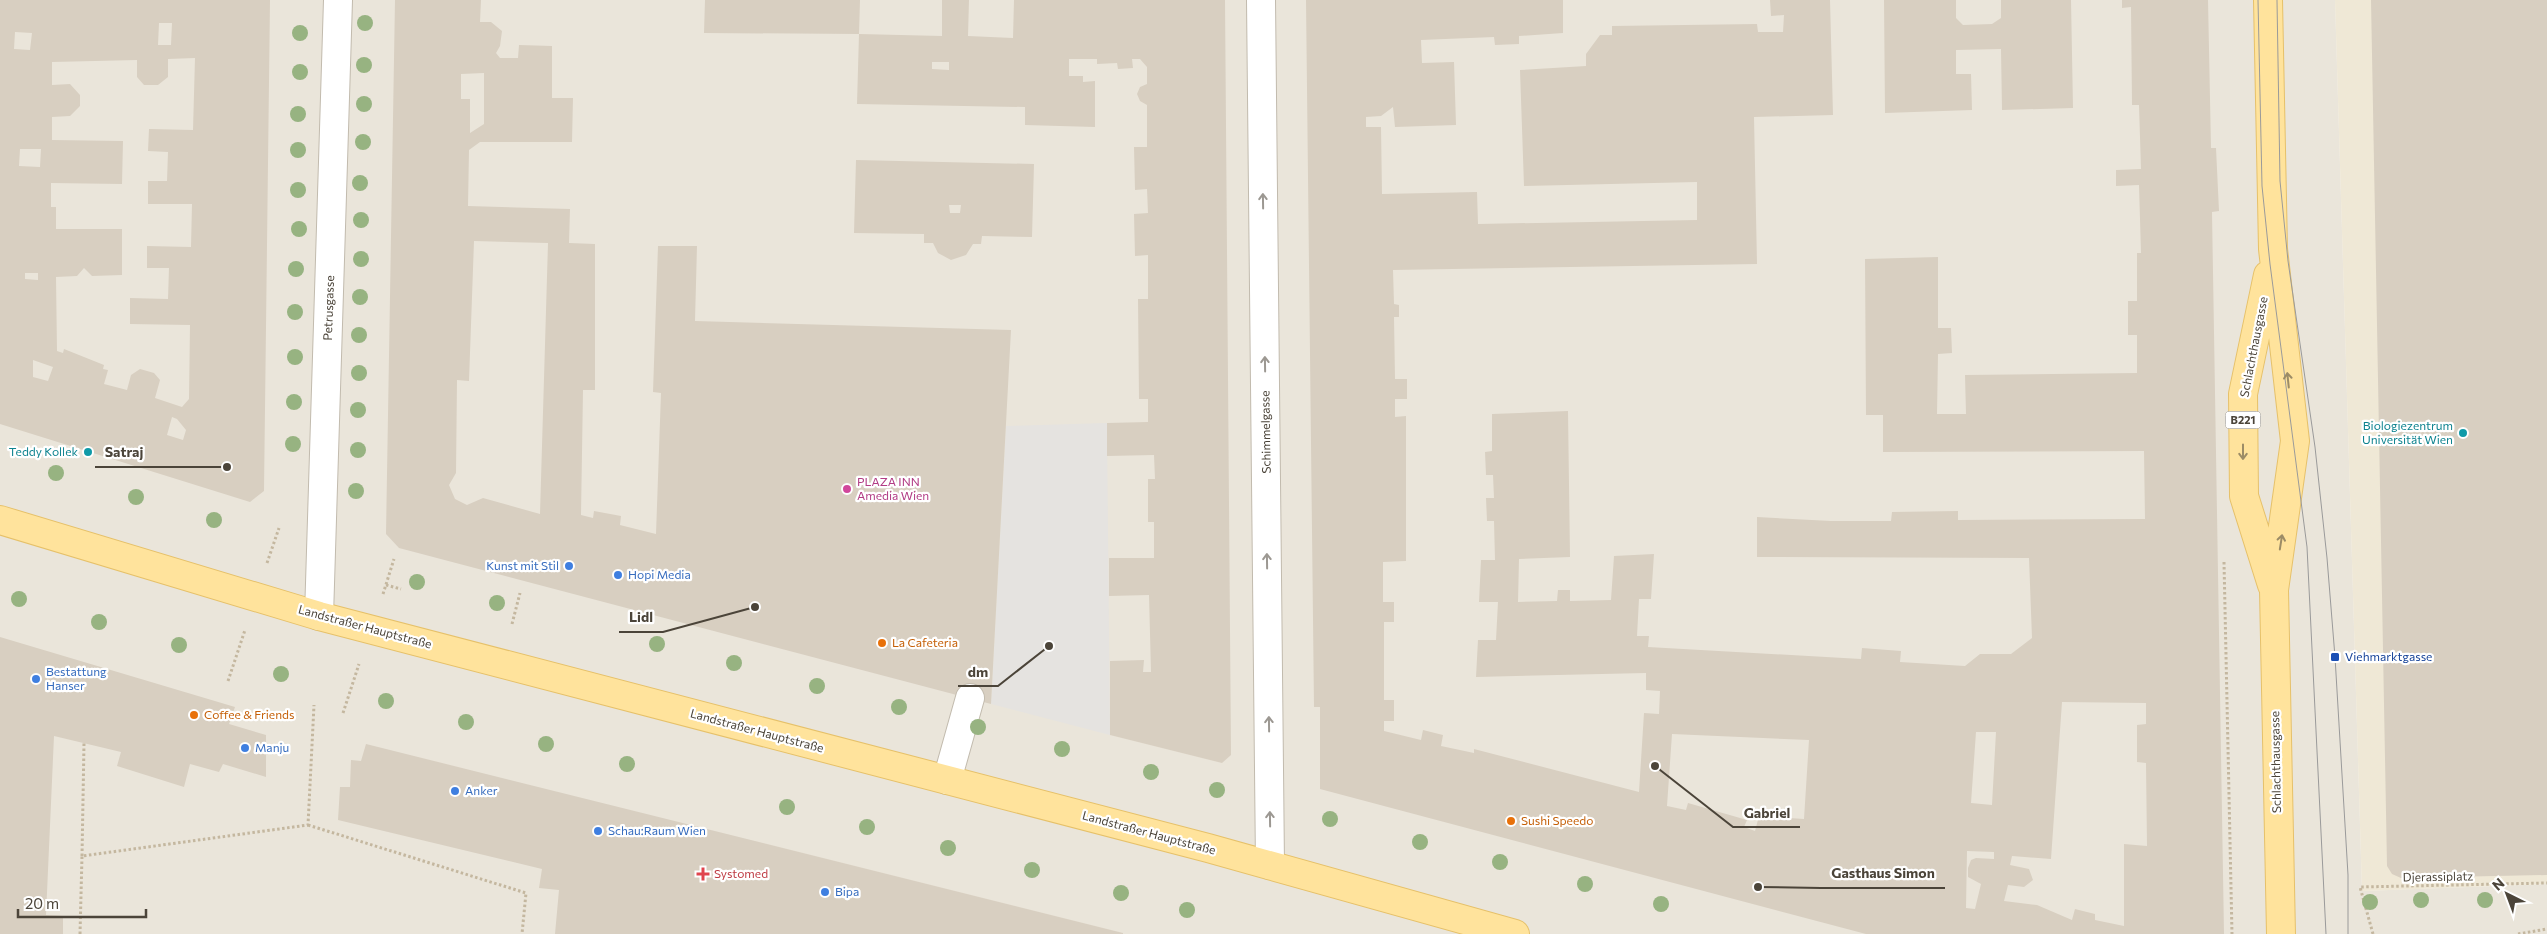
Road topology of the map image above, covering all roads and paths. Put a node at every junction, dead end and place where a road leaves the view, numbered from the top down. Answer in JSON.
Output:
{"nodes":[{"id":1,"x":338,"y":0,"type":"edge"},
{"id":2,"x":1261,"y":0,"type":"edge"},
{"id":3,"x":2268,"y":0,"type":"edge"},
{"id":4,"x":2273,"y":249,"type":"junction"},
{"id":5,"x":0,"y":520,"type":"edge"},
{"id":6,"x":2224,"y":557,"type":"dead end"},
{"id":7,"x":394,"y":559,"type":"dead end"},
{"id":8,"x":401,"y":589,"type":"dead end"},
{"id":9,"x":2274,"y":590,"type":"junction"},
{"id":10,"x":520,"y":593,"type":"dead end"},
{"id":11,"x":319,"y":616,"type":"junction"},
{"id":12,"x":512,"y":624,"type":"dead end"},
{"id":13,"x":360,"y":664,"type":"dead end"},
{"id":14,"x":970,"y":698,"type":"dead end"},
{"id":15,"x":314,"y":705,"type":"dead end"},
{"id":16,"x":343,"y":713,"type":"dead end"},
{"id":17,"x":84,"y":743,"type":"dead end"},
{"id":18,"x":947,"y":780,"type":"junction"},
{"id":19,"x":308,"y":826,"type":"junction"},
{"id":20,"x":82,"y":856,"type":"junction"},
{"id":21,"x":1270,"y":865,"type":"junction"},
{"id":22,"x":2547,"y":883,"type":"edge"},
{"id":23,"x":2547,"y":929,"type":"edge"},
{"id":24,"x":80,"y":934,"type":"edge"},
{"id":25,"x":522,"y":934,"type":"edge"},
{"id":26,"x":1515,"y":934,"type":"edge"},
{"id":27,"x":2232,"y":934,"type":"edge"},
{"id":28,"x":2281,"y":934,"type":"edge"},
{"id":29,"x":2373,"y":934,"type":"edge"},
{"id":30,"x":2518,"y":934,"type":"edge"}],
"edges":[{"from":1,"to":11,"type":"street","name":"Petrusgasse"},
{"from":21,"to":2,"type":"street","name":"Schimmelgasse","one_way":true},
{"from":3,"to":4,"type":"main road","name":"Schlachthausgasse","number":"B221"},
{"from":9,"to":4,"type":"main road","name":"Schlachthausgasse","number":"B221","one_way":true},
{"from":4,"to":9,"type":"main road","name":"Schlachthausgasse","number":"B221","one_way":true},
{"from":5,"to":11,"type":"main road","name":"Landstraßer Hauptstraße"},
{"from":6,"to":27,"type":"path"},
{"from":7,"to":8,"type":"path"},
{"from":9,"to":28,"type":"main road","name":"Schlachthausgasse","number":"B221"},
{"from":10,"to":12,"type":"path"},
{"from":11,"to":18,"type":"main road","name":"Landstraßer Hauptstraße"},
{"from":13,"to":16,"type":"path"},
{"from":14,"to":18,"type":"street"},
{"from":15,"to":19,"type":"path"},
{"from":17,"to":20,"type":"path"},
{"from":18,"to":21,"type":"main road","name":"Landstraßer Hauptstraße"},
{"from":19,"to":20,"type":"path"},
{"from":19,"to":25,"type":"path"},
{"from":20,"to":24,"type":"path"},
{"from":21,"to":26,"type":"main road","name":"Landstraßer Hauptstraße"},
{"from":22,"to":29,"type":"path","name":"Djerassiplatz"},
{"from":23,"to":30,"type":"path"}]}
